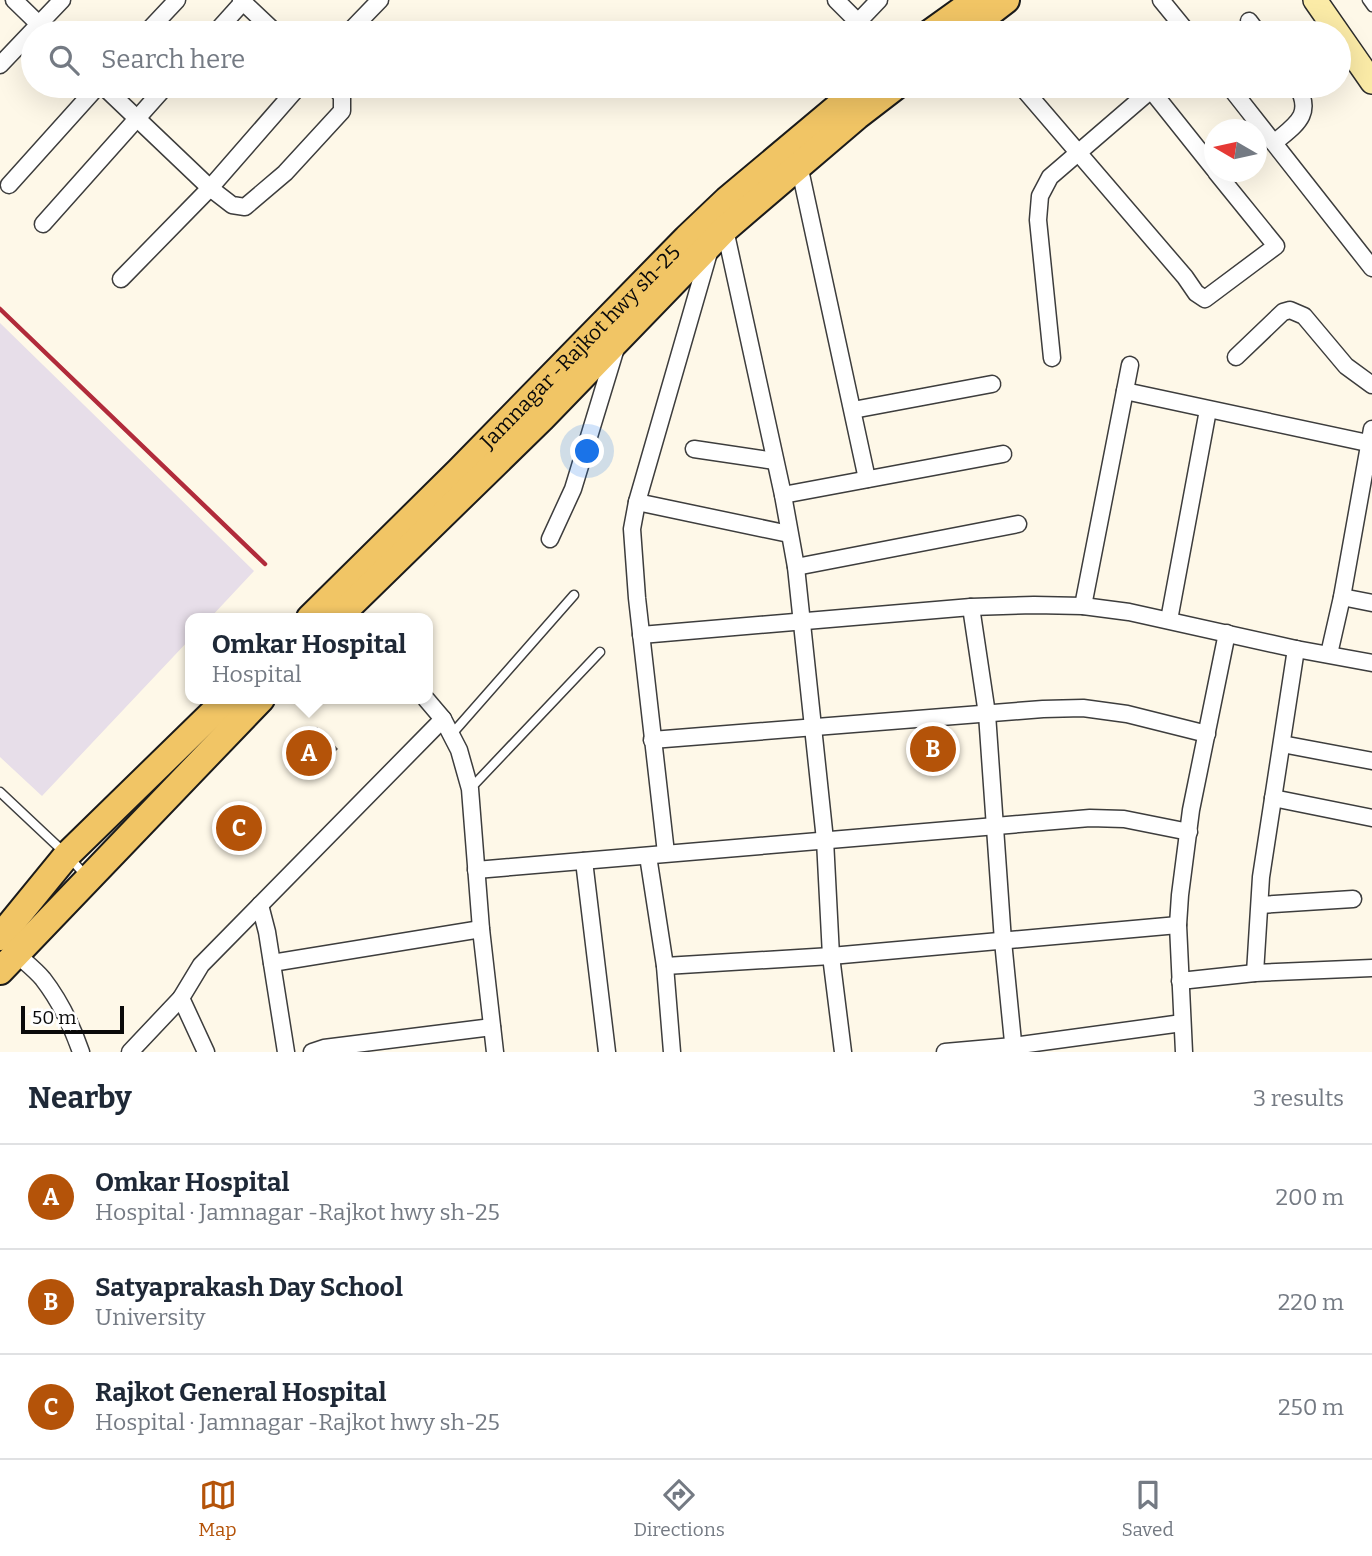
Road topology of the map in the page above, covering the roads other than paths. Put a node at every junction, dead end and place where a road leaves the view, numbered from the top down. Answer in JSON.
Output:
{"nodes":[{"id":1,"x":14,"y":0,"type":"edge"},
{"id":2,"x":62,"y":0,"type":"edge"},
{"id":3,"x":177,"y":0,"type":"edge"},
{"id":4,"x":380,"y":0,"type":"edge"},
{"id":5,"x":836,"y":0,"type":"edge"},
{"id":6,"x":879,"y":0,"type":"edge"},
{"id":7,"x":976,"y":0,"type":"edge"},
{"id":8,"x":1006,"y":0,"type":"edge"},
{"id":9,"x":1161,"y":0,"type":"edge"},
{"id":10,"x":1315,"y":0,"type":"edge"},
{"id":11,"x":1332,"y":0,"type":"edge"},
{"id":12,"x":1367,"y":0,"type":"edge"},
{"id":13,"x":242,"y":1,"type":"edge"},
{"id":14,"x":1372,"y":7,"type":"edge"},
{"id":15,"x":35,"y":21,"type":"edge"},
{"id":16,"x":48,"y":21,"type":"edge"},
{"id":17,"x":157,"y":21,"type":"edge"},
{"id":18,"x":225,"y":21,"type":"edge"},
{"id":19,"x":263,"y":21,"type":"edge"},
{"id":20,"x":360,"y":21,"type":"edge"},
{"id":21,"x":857,"y":21,"type":"edge"},
{"id":22,"x":867,"y":21,"type":"edge"},
{"id":23,"x":947,"y":21,"type":"edge"},
{"id":24,"x":982,"y":21,"type":"edge"},
{"id":25,"x":1178,"y":21,"type":"edge"},
{"id":26,"x":1330,"y":21,"type":"edge"},
{"id":27,"x":1346,"y":21,"type":"edge"},
{"id":28,"x":1351,"y":29,"type":"edge"},
{"id":29,"x":21,"y":47,"type":"edge"},
{"id":30,"x":1351,"y":52,"type":"edge"},
{"id":31,"x":1372,"y":61,"type":"edge"},
{"id":32,"x":0,"y":65,"type":"edge"},
{"id":33,"x":1372,"y":82,"type":"edge"},
{"id":34,"x":89,"y":98,"type":"edge"},
{"id":35,"x":114,"y":98,"type":"edge"},
{"id":36,"x":155,"y":98,"type":"edge"},
{"id":37,"x":289,"y":98,"type":"edge"},
{"id":38,"x":342,"y":98,"type":"edge"},
{"id":39,"x":851,"y":98,"type":"edge"},
{"id":40,"x":881,"y":98,"type":"edge"},
{"id":41,"x":1031,"y":98,"type":"edge"},
{"id":42,"x":1142,"y":98,"type":"edge"},
{"id":43,"x":1157,"y":98,"type":"edge"},
{"id":44,"x":1238,"y":98,"type":"edge"},
{"id":45,"x":1303,"y":98,"type":"edge"},
{"id":46,"x":137,"y":118,"type":"junction"},
{"id":47,"x":1274,"y":143,"type":"junction"},
{"id":48,"x":1078,"y":153,"type":"junction"},
{"id":49,"x":1204,"y":156,"type":"edge"},
{"id":50,"x":799,"y":165,"type":"junction"},
{"id":51,"x":1225,"y":182,"type":"edge"},
{"id":52,"x":9,"y":185,"type":"dead end"},
{"id":53,"x":211,"y":188,"type":"junction"},
{"id":54,"x":43,"y":224,"type":"dead end"},
{"id":55,"x":718,"y":227,"type":"junction"},
{"id":56,"x":1372,"y":268,"type":"edge"},
{"id":57,"x":121,"y":279,"type":"dead end"},
{"id":58,"x":619,"y":339,"type":"junction"},
{"id":59,"x":1236,"y":357,"type":"dead end"},
{"id":60,"x":1052,"y":358,"type":"dead end"},
{"id":61,"x":1130,"y":365,"type":"dead end"},
{"id":62,"x":992,"y":384,"type":"dead end"},
{"id":63,"x":1372,"y":385,"type":"edge"},
{"id":64,"x":1125,"y":391,"type":"junction"},
{"id":65,"x":853,"y":410,"type":"junction"},
{"id":66,"x":1208,"y":410,"type":"junction"},
{"id":67,"x":1371,"y":439,"type":"edge"},
{"id":68,"x":694,"y":449,"type":"dead end"},
{"id":69,"x":1003,"y":454,"type":"dead end"},
{"id":70,"x":775,"y":461,"type":"junction"},
{"id":71,"x":867,"y":479,"type":"junction"},
{"id":72,"x":783,"y":495,"type":"junction"},
{"id":73,"x":636,"y":502,"type":"junction"},
{"id":74,"x":1364,"y":523,"type":"edge"},
{"id":75,"x":1018,"y":524,"type":"dead end"},
{"id":76,"x":789,"y":534,"type":"junction"},
{"id":77,"x":550,"y":539,"type":"dead end"},
{"id":78,"x":796,"y":567,"type":"junction"},
{"id":79,"x":574,"y":595,"type":"dead end"},
{"id":80,"x":1342,"y":597,"type":"junction"},
{"id":81,"x":1372,"y":603,"type":"edge"},
{"id":82,"x":1083,"y":606,"type":"junction"},
{"id":83,"x":971,"y":607,"type":"junction"},
{"id":84,"x":343,"y":610,"type":"edge"},
{"id":85,"x":1169,"y":620,"type":"junction"},
{"id":86,"x":803,"y":621,"type":"junction"},
{"id":87,"x":1227,"y":633,"type":"junction"},
{"id":88,"x":641,"y":635,"type":"junction"},
{"id":89,"x":1296,"y":649,"type":"junction"},
{"id":90,"x":600,"y":652,"type":"dead end"},
{"id":91,"x":1329,"y":654,"type":"junction"},
{"id":92,"x":1372,"y":663,"type":"edge"},
{"id":93,"x":223,"y":704,"type":"edge"},
{"id":94,"x":256,"y":704,"type":"edge"},
{"id":95,"x":430,"y":704,"type":"edge"},
{"id":96,"x":987,"y":714,"type":"junction"},
{"id":97,"x":443,"y":719,"type":"junction"},
{"id":98,"x":812,"y":729,"type":"junction"},
{"id":99,"x":1207,"y":734,"type":"junction"},
{"id":100,"x":452,"y":735,"type":"junction"},
{"id":101,"x":652,"y":740,"type":"junction"},
{"id":102,"x":1282,"y":744,"type":"junction"},
{"id":103,"x":1372,"y":761,"type":"edge"},
{"id":104,"x":470,"y":789,"type":"junction"},
{"id":105,"x":0,"y":792,"type":"edge"},
{"id":106,"x":1273,"y":798,"type":"junction"},
{"id":107,"x":1372,"y":818,"type":"edge"},
{"id":108,"x":996,"y":826,"type":"junction"},
{"id":109,"x":1189,"y":832,"type":"junction"},
{"id":110,"x":825,"y":839,"type":"junction"},
{"id":111,"x":666,"y":853,"type":"junction"},
{"id":112,"x":68,"y":855,"type":"junction"},
{"id":113,"x":648,"y":856,"type":"junction"},
{"id":114,"x":584,"y":861,"type":"junction"},
{"id":115,"x":476,"y":870,"type":"junction"},
{"id":116,"x":89,"y":879,"type":"junction"},
{"id":117,"x":1353,"y":899,"type":"dead end"},
{"id":118,"x":260,"y":905,"type":"junction"},
{"id":119,"x":1260,"y":905,"type":"junction"},
{"id":120,"x":1178,"y":925,"type":"junction"},
{"id":121,"x":481,"y":929,"type":"junction"},
{"id":122,"x":1003,"y":941,"type":"junction"},
{"id":123,"x":4,"y":950,"type":"edge"},
{"id":124,"x":831,"y":956,"type":"junction"},
{"id":125,"x":272,"y":963,"type":"junction"},
{"id":126,"x":665,"y":966,"type":"junction"},
{"id":127,"x":1372,"y":968,"type":"edge"},
{"id":128,"x":1255,"y":973,"type":"junction"},
{"id":129,"x":1180,"y":981,"type":"junction"},
{"id":130,"x":181,"y":998,"type":"junction"},
{"id":131,"x":1182,"y":1023,"type":"junction"},
{"id":132,"x":492,"y":1027,"type":"junction"},
{"id":133,"x":383,"y":1047,"type":"edge"},
{"id":134,"x":1013,"y":1049,"type":"edge"},
{"id":135,"x":81,"y":1052,"type":"edge"},
{"id":136,"x":130,"y":1052,"type":"edge"},
{"id":137,"x":206,"y":1052,"type":"edge"},
{"id":138,"x":286,"y":1052,"type":"edge"},
{"id":139,"x":312,"y":1052,"type":"edge"},
{"id":140,"x":495,"y":1052,"type":"edge"},
{"id":141,"x":607,"y":1052,"type":"edge"},
{"id":142,"x":672,"y":1052,"type":"edge"},
{"id":143,"x":842,"y":1052,"type":"edge"},
{"id":144,"x":945,"y":1052,"type":"edge"},
{"id":145,"x":1184,"y":1052,"type":"edge"}],
"edges":[{"from":1,"to":15,"type":"street"},
{"from":2,"to":16,"type":"street"},
{"from":3,"to":17,"type":"street"},
{"from":4,"to":20,"type":"street"},
{"from":5,"to":21,"type":"street"},
{"from":6,"to":22,"type":"street"},
{"from":7,"to":23,"type":"main road"},
{"from":8,"to":24,"type":"main road"},
{"from":9,"to":25,"type":"street"},
{"from":10,"to":26,"type":"main road"},
{"from":11,"to":27,"type":"main road"},
{"from":12,"to":14,"type":"lane"},
{"from":13,"to":18,"type":"street"},
{"from":13,"to":19,"type":"street"},
{"from":28,"to":31,"type":"main road"},
{"from":29,"to":32,"type":"street"},
{"from":30,"to":33,"type":"main road"},
{"from":34,"to":52,"type":"street"},
{"from":35,"to":46,"type":"street"},
{"from":36,"to":46,"type":"street"},
{"from":37,"to":53,"type":"street"},
{"from":38,"to":53,"type":"street"},
{"from":39,"to":55,"type":"main road","name":"Jamnagar -Rajkot hwy sh-25"},
{"from":40,"to":50,"type":"main road"},
{"from":41,"to":48,"type":"street"},
{"from":42,"to":48,"type":"street"},
{"from":43,"to":49,"type":"street"},
{"from":44,"to":47,"type":"street"},
{"from":45,"to":47,"type":"street"},
{"from":46,"to":53,"type":"street"},
{"from":46,"to":54,"type":"street"},
{"from":47,"to":56,"type":"street"},
{"from":48,"to":51,"type":"street"},
{"from":48,"to":60,"type":"street"},
{"from":50,"to":55,"type":"main road"},
{"from":50,"to":65,"type":"street"},
{"from":53,"to":57,"type":"street"},
{"from":55,"to":58,"type":"main road"},
{"from":55,"to":70,"type":"street"},
{"from":55,"to":73,"type":"street"},
{"from":55,"to":84,"type":"main road","name":"Jamnagar -Rajkot hwy sh-25"},
{"from":58,"to":77,"type":"street"},
{"from":58,"to":84,"type":"main road"},
{"from":59,"to":63,"type":"street"},
{"from":61,"to":64,"type":"street"},
{"from":62,"to":65,"type":"street"},
{"from":64,"to":66,"type":"street"},
{"from":64,"to":82,"type":"street"},
{"from":65,"to":71,"type":"street"},
{"from":66,"to":67,"type":"street"},
{"from":66,"to":85,"type":"street"},
{"from":67,"to":74,"type":"street"},
{"from":68,"to":70,"type":"street"},
{"from":69,"to":71,"type":"street"},
{"from":70,"to":72,"type":"street"},
{"from":71,"to":72,"type":"street"},
{"from":72,"to":76,"type":"street"},
{"from":73,"to":76,"type":"street"},
{"from":73,"to":88,"type":"street"},
{"from":74,"to":80,"type":"street"},
{"from":75,"to":78,"type":"street"},
{"from":76,"to":78,"type":"street"},
{"from":78,"to":86,"type":"street"},
{"from":79,"to":100,"type":"lane"},
{"from":80,"to":81,"type":"street"},
{"from":80,"to":91,"type":"street"},
{"from":82,"to":83,"type":"street"},
{"from":82,"to":85,"type":"street"},
{"from":83,"to":86,"type":"street"},
{"from":83,"to":96,"type":"street"},
{"from":85,"to":87,"type":"street"},
{"from":86,"to":88,"type":"street"},
{"from":86,"to":98,"type":"street"},
{"from":87,"to":89,"type":"street"},
{"from":87,"to":99,"type":"street"},
{"from":88,"to":101,"type":"street"},
{"from":89,"to":91,"type":"street"},
{"from":89,"to":102,"type":"street"},
{"from":90,"to":104,"type":"lane"},
{"from":91,"to":92,"type":"street"},
{"from":93,"to":112,"type":"main road"},
{"from":94,"to":116,"type":"main road"},
{"from":95,"to":97,"type":"street"},
{"from":96,"to":98,"type":"street"},
{"from":96,"to":99,"type":"street"},
{"from":96,"to":108,"type":"street"},
{"from":97,"to":100,"type":"street"},
{"from":97,"to":118,"type":"street"},
{"from":98,"to":101,"type":"street"},
{"from":98,"to":110,"type":"street"},
{"from":99,"to":109,"type":"street"},
{"from":100,"to":104,"type":"street"},
{"from":101,"to":111,"type":"street"},
{"from":102,"to":103,"type":"street"},
{"from":102,"to":106,"type":"street"},
{"from":104,"to":115,"type":"street"},
{"from":105,"to":112,"type":"lane"},
{"from":106,"to":107,"type":"street"},
{"from":106,"to":119,"type":"street"},
{"from":108,"to":109,"type":"street"},
{"from":108,"to":110,"type":"street"},
{"from":108,"to":122,"type":"street"},
{"from":109,"to":120,"type":"street"},
{"from":110,"to":111,"type":"street"},
{"from":110,"to":124,"type":"street"},
{"from":111,"to":113,"type":"street"},
{"from":112,"to":116,"type":"lane"},
{"from":112,"to":123,"type":"main road"},
{"from":113,"to":114,"type":"street"},
{"from":113,"to":126,"type":"street"},
{"from":114,"to":115,"type":"street"},
{"from":114,"to":141,"type":"street"},
{"from":115,"to":121,"type":"street"},
{"from":116,"to":123,"type":"main road"},
{"from":117,"to":119,"type":"street"},
{"from":118,"to":125,"type":"street"},
{"from":118,"to":130,"type":"street"},
{"from":119,"to":128,"type":"street"},
{"from":120,"to":122,"type":"street"},
{"from":120,"to":129,"type":"street"},
{"from":121,"to":125,"type":"street"},
{"from":121,"to":132,"type":"street"},
{"from":122,"to":124,"type":"street"},
{"from":122,"to":134,"type":"street"},
{"from":123,"to":135,"type":"street"},
{"from":124,"to":126,"type":"street"},
{"from":124,"to":143,"type":"street"},
{"from":125,"to":138,"type":"street"},
{"from":126,"to":142,"type":"street"},
{"from":127,"to":128,"type":"street"},
{"from":128,"to":129,"type":"street"},
{"from":129,"to":131,"type":"street"},
{"from":130,"to":136,"type":"street"},
{"from":130,"to":137,"type":"street"},
{"from":131,"to":134,"type":"street"},
{"from":131,"to":145,"type":"street"},
{"from":132,"to":133,"type":"street"},
{"from":132,"to":140,"type":"street"},
{"from":133,"to":139,"type":"street"},
{"from":134,"to":144,"type":"street"}]}
